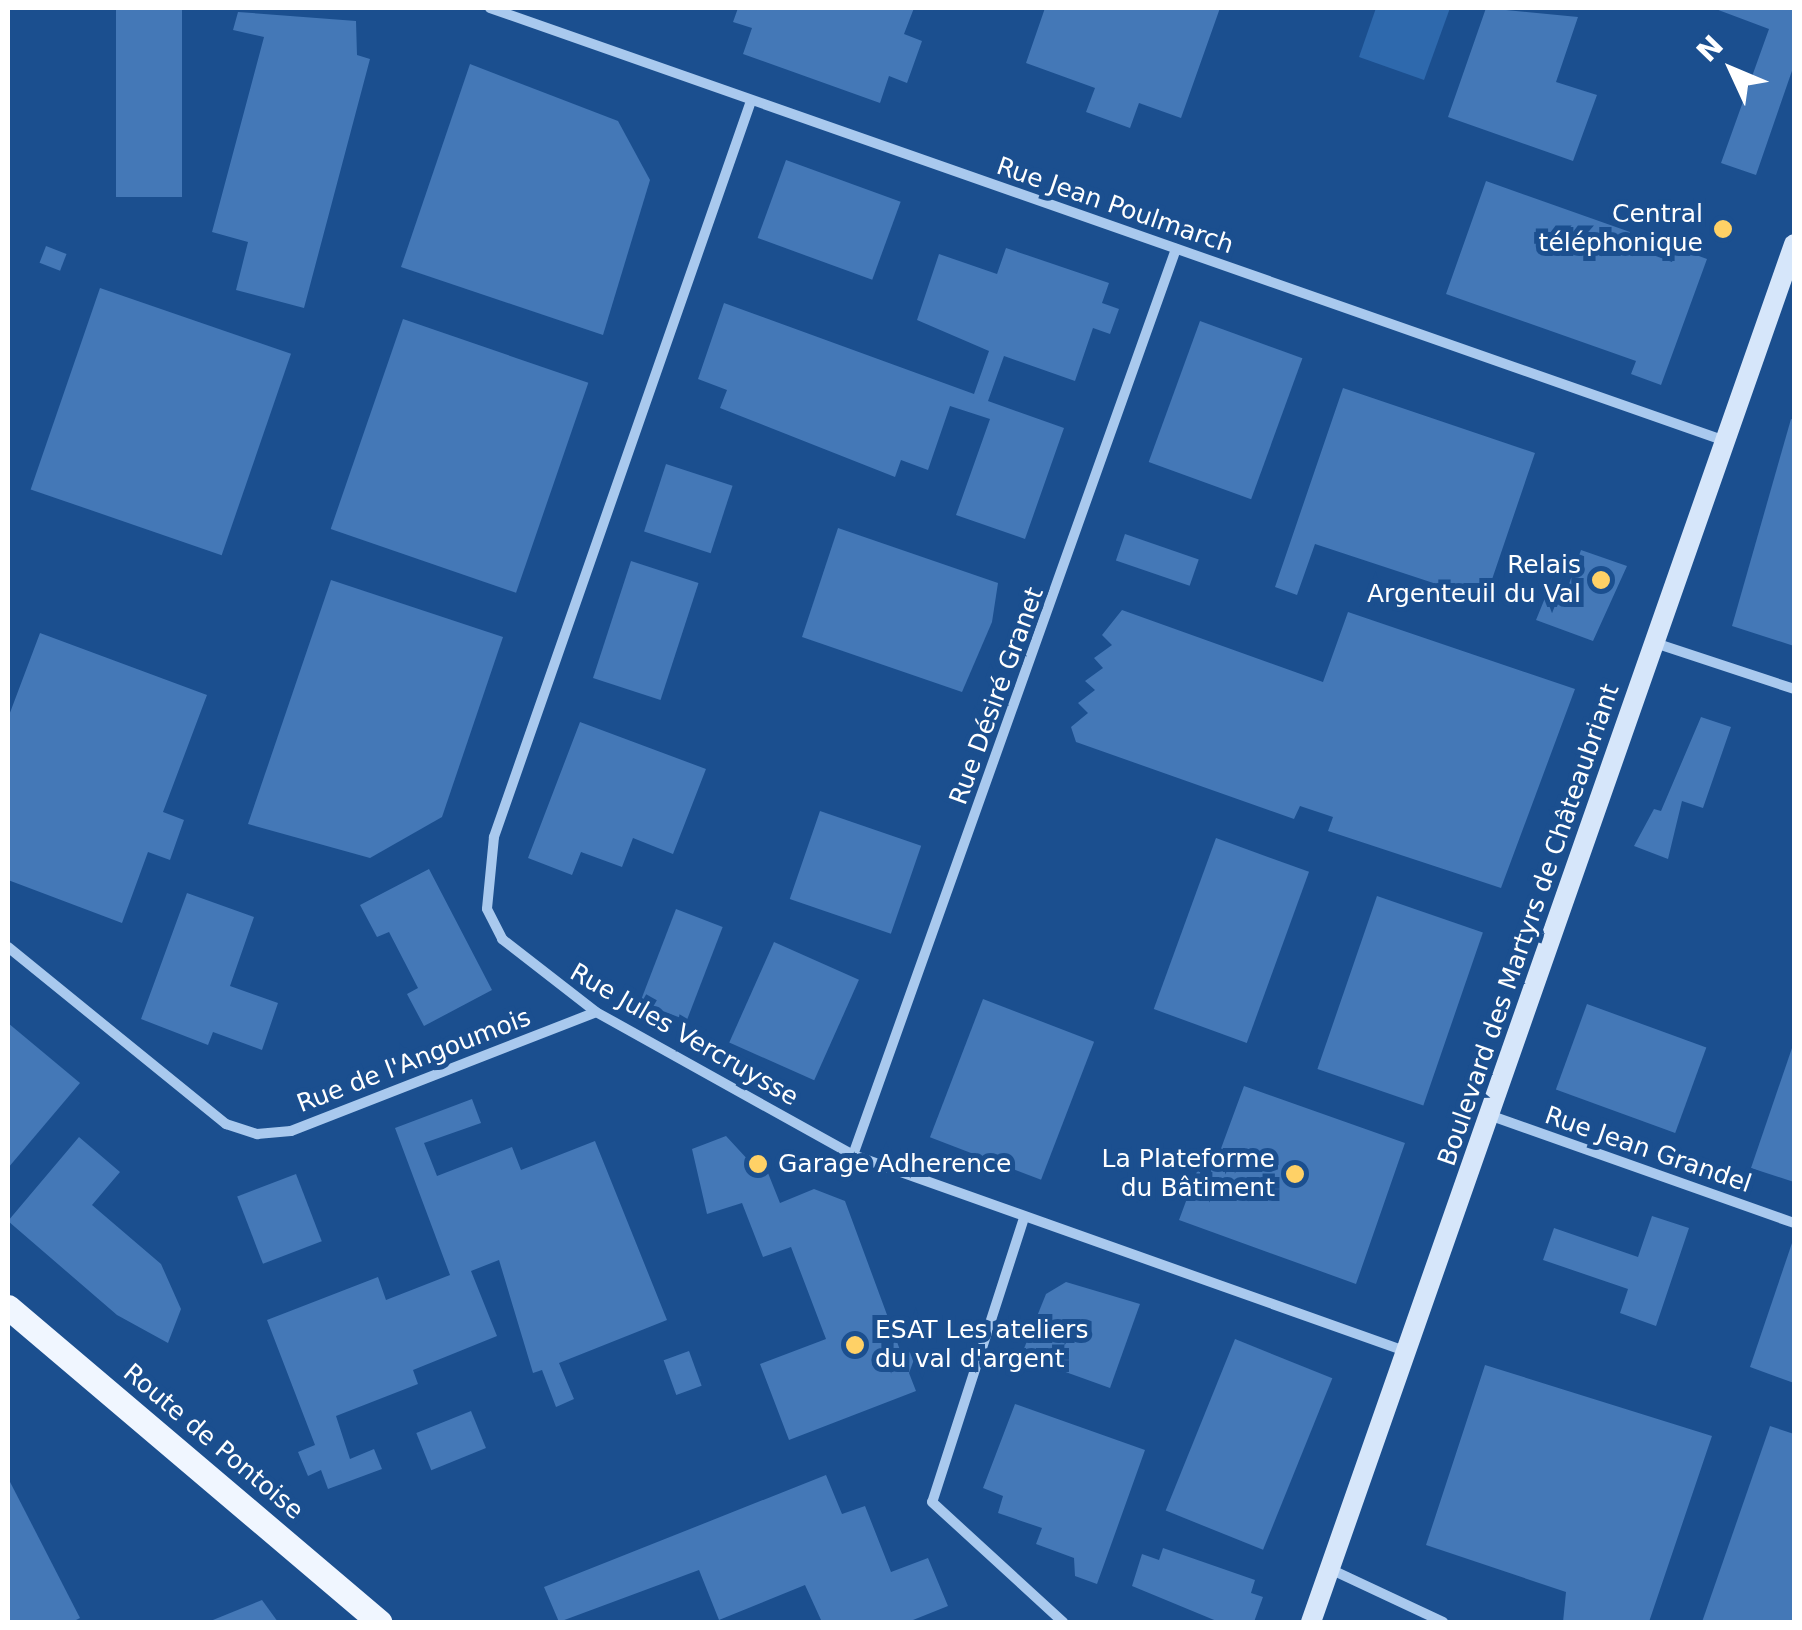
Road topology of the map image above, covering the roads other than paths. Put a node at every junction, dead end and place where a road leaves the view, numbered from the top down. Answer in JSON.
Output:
{"nodes":[{"id":1,"x":490,"y":8,"type":"edge"},
{"id":2,"x":751,"y":101,"type":"junction"},
{"id":3,"x":1794,"y":244,"type":"edge"},
{"id":4,"x":1176,"y":249,"type":"junction"},
{"id":5,"x":1726,"y":442,"type":"junction"},
{"id":6,"x":1654,"y":643,"type":"junction"},
{"id":7,"x":1794,"y":689,"type":"edge"},
{"id":8,"x":8,"y":947,"type":"edge"},
{"id":9,"x":596,"y":1012,"type":"junction"},
{"id":10,"x":1489,"y":1116,"type":"junction"},
{"id":11,"x":853,"y":1155,"type":"junction"},
{"id":12,"x":1023,"y":1221,"type":"junction"},
{"id":13,"x":1794,"y":1222,"type":"edge"},
{"id":14,"x":8,"y":1307,"type":"edge"},
{"id":15,"x":1405,"y":1351,"type":"junction"},
{"id":16,"x":1330,"y":1569,"type":"junction"},
{"id":17,"x":380,"y":1622,"type":"edge"},
{"id":18,"x":1063,"y":1622,"type":"edge"},
{"id":19,"x":1311,"y":1622,"type":"edge"},
{"id":20,"x":1443,"y":1622,"type":"edge"}],
"edges":[{"from":1,"to":2,"type":"street","name":"Rue Jean Poulmarch"},
{"from":2,"to":4,"type":"street","name":"Rue Jean Poulmarch"},
{"from":2,"to":9,"type":"street","name":"Rue Jules Vercruysse"},
{"from":3,"to":5,"type":"main road","name":"Boulevard des Martyrs de Châteaubriant"},
{"from":4,"to":5,"type":"street","name":"Rue Jean Poulmarch"},
{"from":4,"to":11,"type":"street","name":"Rue Désiré Granet"},
{"from":5,"to":6,"type":"main road","name":"Boulevard des Martyrs de Châteaubriant"},
{"from":6,"to":7,"type":"street"},
{"from":6,"to":10,"type":"main road","name":"Boulevard des Martyrs de Châteaubriant"},
{"from":8,"to":9,"type":"street","name":"Rue de l'Angoumois"},
{"from":9,"to":11,"type":"street","name":"Rue Jules Vercruysse"},
{"from":10,"to":13,"type":"street","name":"Rue Jean Grandel"},
{"from":10,"to":15,"type":"main road","name":"Boulevard des Martyrs de Châteaubriant"},
{"from":11,"to":12,"type":"street","name":"Rue Jules Vercruysse"},
{"from":12,"to":15,"type":"street","name":"Rue Jules Vercruysse"},
{"from":12,"to":18,"type":"street"},
{"from":14,"to":17,"type":"main road","name":"Route de Pontoise"},
{"from":15,"to":16,"type":"main road","name":"Boulevard des Martyrs de Châteaubriant"},
{"from":16,"to":19,"type":"main road","name":"Boulevard des Martyrs de Châteaubriant"},
{"from":16,"to":20,"type":"street"}]}
